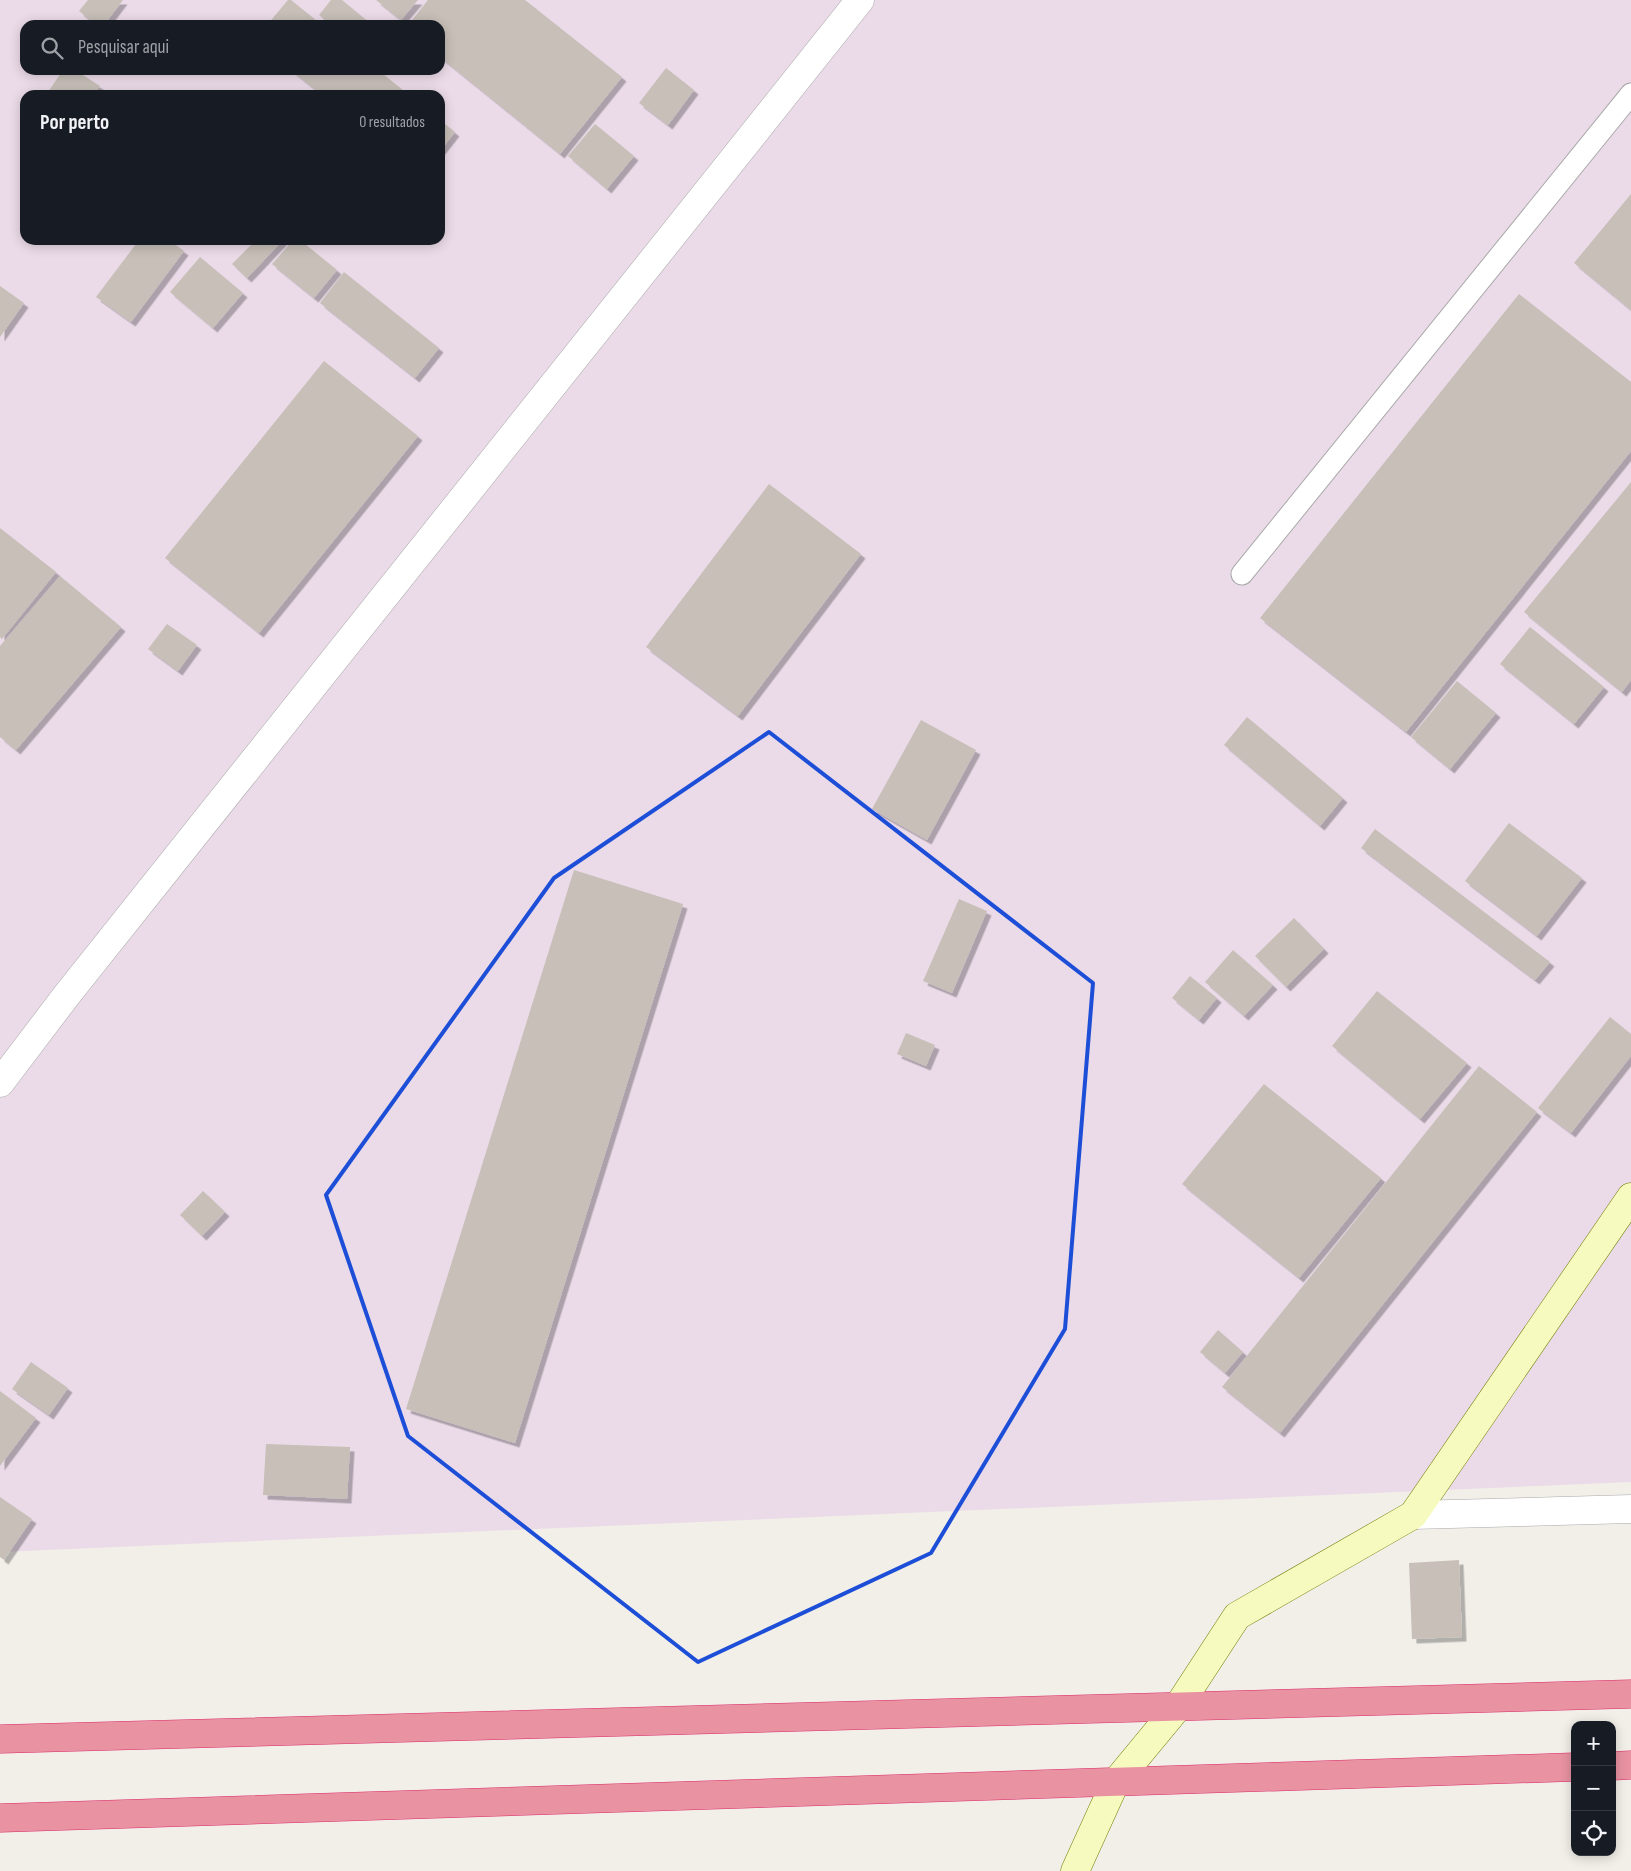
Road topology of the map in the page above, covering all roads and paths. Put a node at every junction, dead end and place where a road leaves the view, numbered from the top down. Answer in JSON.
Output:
{"nodes":[{"id":1,"x":860,"y":0,"type":"edge"},
{"id":2,"x":1631,"y":94,"type":"edge"},
{"id":3,"x":1242,"y":574,"type":"dead end"},
{"id":4,"x":0,"y":1084,"type":"edge"},
{"id":5,"x":1631,"y":1197,"type":"edge"},
{"id":6,"x":1631,"y":1509,"type":"edge"},
{"id":7,"x":1413,"y":1516,"type":"junction"},
{"id":8,"x":1631,"y":1694,"type":"edge"},
{"id":9,"x":1177,"y":1708,"type":"junction"},
{"id":10,"x":0,"y":1739,"type":"edge"},
{"id":11,"x":1631,"y":1765,"type":"edge"},
{"id":12,"x":1616,"y":1766,"type":"edge"},
{"id":13,"x":1571,"y":1767,"type":"edge"},
{"id":14,"x":1115,"y":1783,"type":"junction"},
{"id":15,"x":0,"y":1818,"type":"edge"},
{"id":16,"x":1075,"y":1871,"type":"edge"}],
"edges":[{"from":1,"to":4,"type":"street"},
{"from":2,"to":3,"type":"lane"},
{"from":5,"to":7,"type":"street"},
{"from":6,"to":7,"type":"street"},
{"from":7,"to":9,"type":"street"},
{"from":8,"to":9,"type":"highway"},
{"from":9,"to":10,"type":"highway"},
{"from":9,"to":14,"type":"street"},
{"from":11,"to":12,"type":"highway"},
{"from":13,"to":14,"type":"highway"},
{"from":14,"to":15,"type":"highway"},
{"from":14,"to":16,"type":"street"}]}
